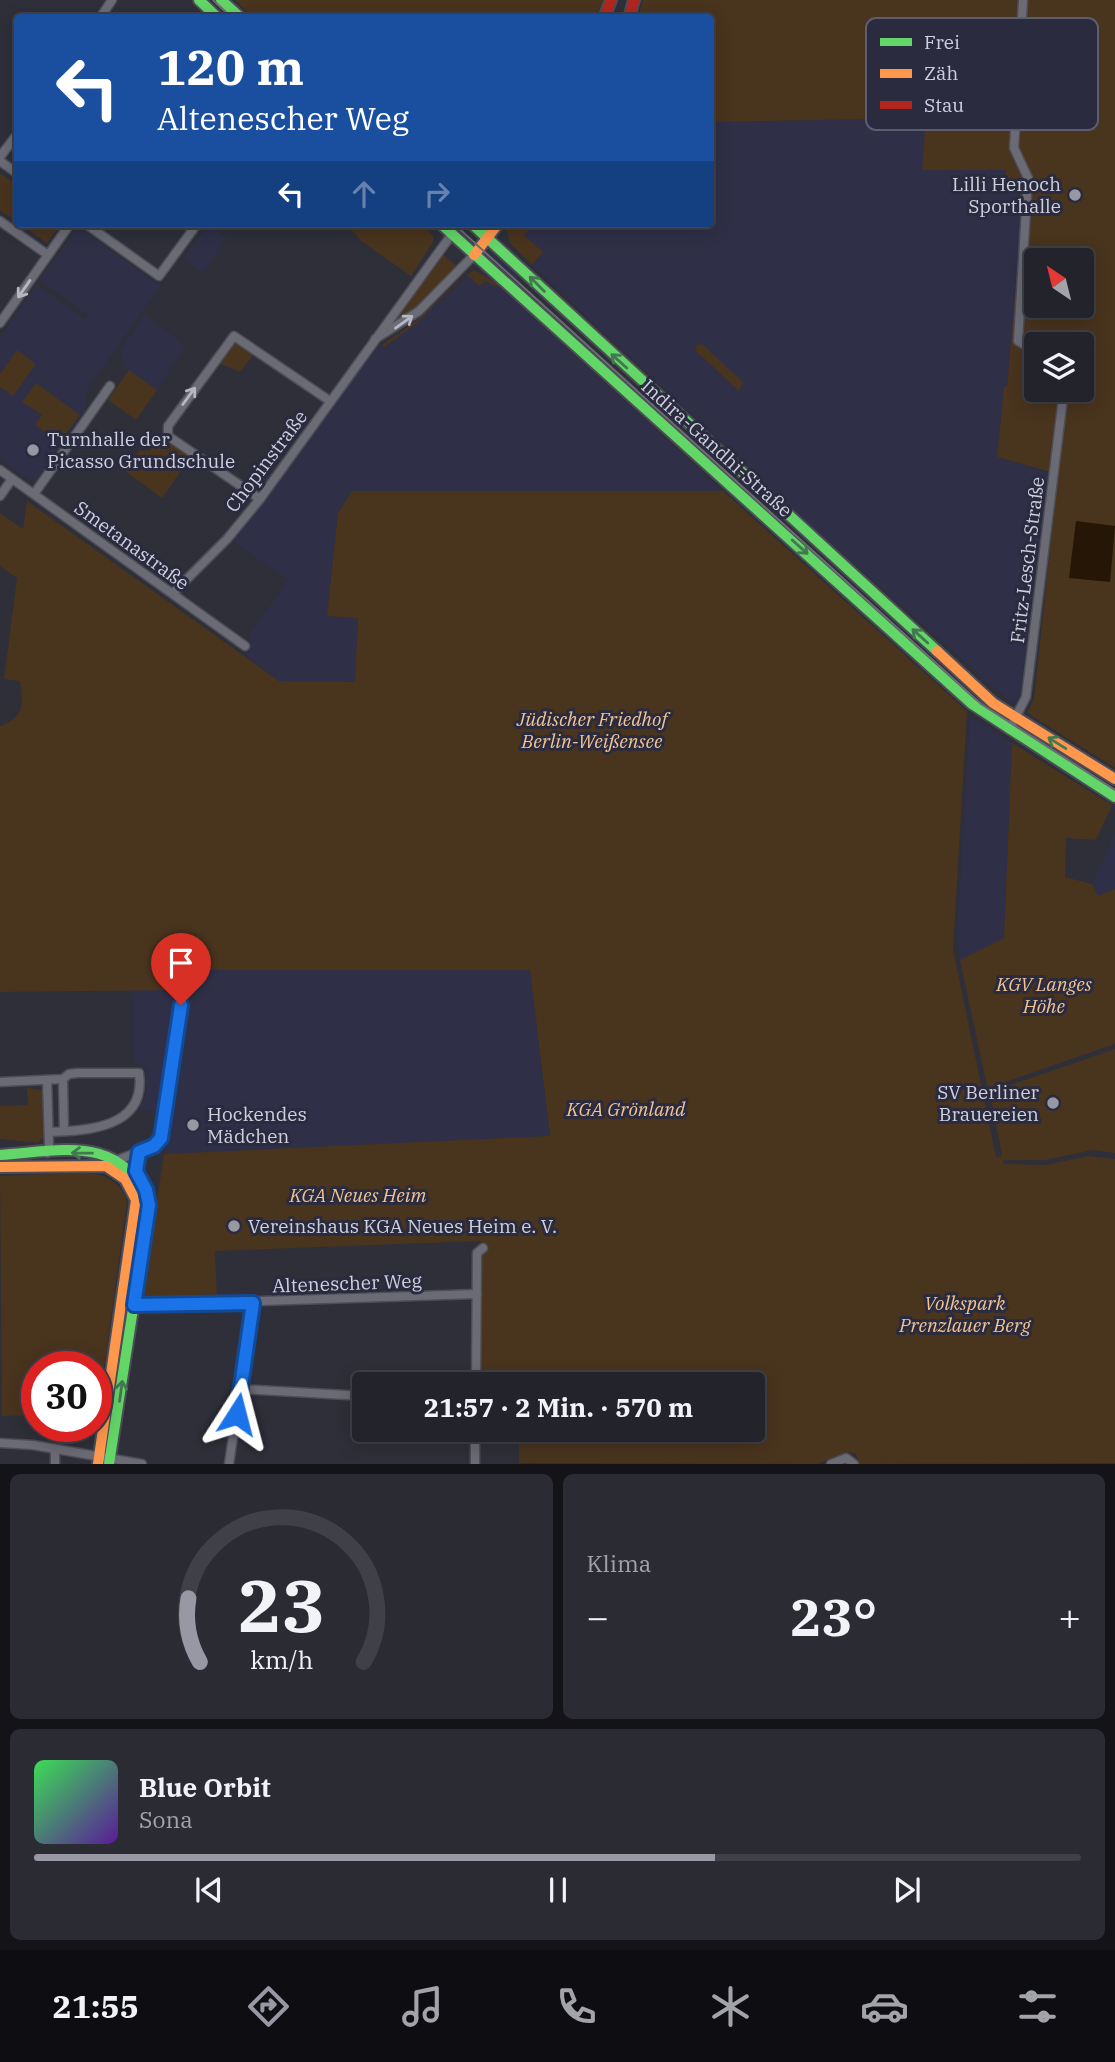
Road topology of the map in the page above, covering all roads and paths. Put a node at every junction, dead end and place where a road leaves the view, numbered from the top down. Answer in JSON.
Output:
{"nodes":[{"id":1,"x":199,"y":0,"type":"edge"},
{"id":2,"x":222,"y":0,"type":"edge"},
{"id":3,"x":1023,"y":0,"type":"edge"},
{"id":4,"x":214,"y":14,"type":"edge"},
{"id":5,"x":237,"y":14,"type":"edge"},
{"id":6,"x":1022,"y":18,"type":"edge"},
{"id":7,"x":1015,"y":130,"type":"edge"},
{"id":8,"x":14,"y":138,"type":"edge"},
{"id":9,"x":0,"y":159,"type":"edge"},
{"id":10,"x":14,"y":171,"type":"edge"},
{"id":11,"x":0,"y":221,"type":"edge"},
{"id":12,"x":67,"y":228,"type":"edge"},
{"id":13,"x":92,"y":228,"type":"edge"},
{"id":14,"x":194,"y":228,"type":"edge"},
{"id":15,"x":445,"y":228,"type":"edge"},
{"id":16,"x":457,"y":228,"type":"edge"},
{"id":17,"x":477,"y":228,"type":"edge"},
{"id":18,"x":495,"y":228,"type":"edge"},
{"id":19,"x":452,"y":234,"type":"junction"},
{"id":20,"x":488,"y":238,"type":"junction"},
{"id":21,"x":474,"y":255,"type":"junction"},
{"id":22,"x":48,"y":256,"type":"junction"},
{"id":23,"x":575,"y":321,"type":"junction"},
{"id":24,"x":0,"y":323,"type":"edge"},
{"id":25,"x":564,"y":333,"type":"junction"},
{"id":26,"x":375,"y":339,"type":"junction"},
{"id":27,"x":1024,"y":344,"type":"edge"},
{"id":28,"x":110,"y":386,"type":"dead end"},
{"id":29,"x":330,"y":401,"type":"junction"},
{"id":30,"x":1063,"y":402,"type":"edge"},
{"id":31,"x":0,"y":470,"type":"edge"},
{"id":32,"x":12,"y":479,"type":"junction"},
{"id":33,"x":34,"y":494,"type":"junction"},
{"id":34,"x":0,"y":496,"type":"edge"},
{"id":35,"x":260,"y":499,"type":"junction"},
{"id":36,"x":173,"y":593,"type":"junction"},
{"id":37,"x":245,"y":646,"type":"dead end"},
{"id":38,"x":1017,"y":718,"type":"junction"},
{"id":39,"x":1009,"y":730,"type":"junction"},
{"id":40,"x":1110,"y":776,"type":"edge"},
{"id":41,"x":1098,"y":786,"type":"junction"},
{"id":42,"x":1115,"y":797,"type":"edge"},
{"id":43,"x":183,"y":988,"type":"dead end"},
{"id":44,"x":63,"y":1079,"type":"junction"},
{"id":45,"x":47,"y":1080,"type":"junction"},
{"id":46,"x":0,"y":1082,"type":"edge"},
{"id":47,"x":64,"y":1131,"type":"junction"},
{"id":48,"x":49,"y":1132,"type":"junction"},
{"id":49,"x":139,"y":1152,"type":"junction"},
{"id":50,"x":47,"y":1153,"type":"junction"},
{"id":51,"x":0,"y":1154,"type":"edge"},
{"id":52,"x":121,"y":1159,"type":"junction"},
{"id":53,"x":106,"y":1166,"type":"junction"},
{"id":54,"x":0,"y":1167,"type":"edge"},
{"id":55,"x":136,"y":1171,"type":"junction"},
{"id":56,"x":482,"y":1248,"type":"dead end"},
{"id":57,"x":477,"y":1294,"type":"junction"},
{"id":58,"x":253,"y":1303,"type":"junction"},
{"id":59,"x":134,"y":1305,"type":"junction"},
{"id":60,"x":476,"y":1372,"type":"edge"},
{"id":61,"x":240,"y":1389,"type":"junction"},
{"id":62,"x":352,"y":1395,"type":"edge"},
{"id":63,"x":475,"y":1442,"type":"edge"},
{"id":64,"x":0,"y":1443,"type":"edge"},
{"id":65,"x":55,"y":1449,"type":"junction"},
{"id":66,"x":104,"y":1460,"type":"edge"},
{"id":67,"x":852,"y":1461,"type":"edge"},
{"id":68,"x":55,"y":1464,"type":"edge"},
{"id":69,"x":142,"y":1464,"type":"edge"},
{"id":70,"x":229,"y":1464,"type":"edge"},
{"id":71,"x":475,"y":1464,"type":"edge"},
{"id":72,"x":831,"y":1464,"type":"edge"}],
"edges":[{"from":1,"to":4,"type":"main road"},
{"from":2,"to":5,"type":"main road"},
{"from":3,"to":6,"type":"street"},
{"from":7,"to":27,"type":"street"},
{"from":8,"to":9,"type":"street"},
{"from":9,"to":10,"type":"street"},
{"from":11,"to":22,"type":"street"},
{"from":12,"to":22,"type":"street"},
{"from":13,"to":14,"type":"street"},
{"from":15,"to":19,"type":"main road","name":"Indira-Gandhi-Straße"},
{"from":16,"to":19,"type":"main road"},
{"from":17,"to":20,"type":"main road","name":"Indira-Gandhi-Straße"},
{"from":18,"to":20,"type":"main road"},
{"from":19,"to":21,"type":"main road","name":"Indira-Gandhi-Straße"},
{"from":19,"to":26,"type":"street","name":"Chopinstraße"},
{"from":20,"to":21,"type":"main road"},
{"from":23,"to":20,"type":"main road","name":"Indira-Gandhi-Straße","one_way":true},
{"from":21,"to":25,"type":"main road","name":"Indira-Gandhi-Straße"},
{"from":26,"to":21,"type":"street","name":"Chopinstraße","one_way":true},
{"from":22,"to":24,"type":"street","one_way":true},
{"from":23,"to":25,"type":"main road"},
{"from":38,"to":23,"type":"main road","name":"Indira-Gandhi-Straße","one_way":true},
{"from":25,"to":39,"type":"main road","name":"Indira-Gandhi-Straße","one_way":true},
{"from":26,"to":29,"type":"street","name":"Chopinstraße"},
{"from":28,"to":33,"type":"street"},
{"from":29,"to":35,"type":"street","name":"Chopinstraße"},
{"from":35,"to":29,"type":"street","one_way":true},
{"from":30,"to":38,"type":"street","name":"Fritz-Lesch-Straße"},
{"from":31,"to":32,"type":"street","name":"Smetanastraße"},
{"from":32,"to":33,"type":"street","name":"Smetanastraße"},
{"from":32,"to":34,"type":"street"},
{"from":33,"to":36,"type":"street","name":"Smetanastraße"},
{"from":35,"to":36,"type":"street","name":"Chopinstraße"},
{"from":36,"to":37,"type":"street","name":"Smetanastraße"},
{"from":38,"to":39,"type":"street","name":"Fritz-Lesch-Straße"},
{"from":40,"to":38,"type":"main road","name":"Indira-Gandhi-Straße","one_way":true},
{"from":39,"to":41,"type":"main road","name":"Indira-Gandhi-Straße"},
{"from":40,"to":41,"type":"main road"},
{"from":41,"to":42,"type":"main road","name":"Indira-Gandhi-Straße"},
{"from":43,"to":49,"type":"street"},
{"from":44,"to":45,"type":"street"},
{"from":44,"to":47,"type":"street"},
{"from":44,"to":47,"type":"street"},
{"from":45,"to":46,"type":"street"},
{"from":45,"to":48,"type":"street"},
{"from":47,"to":48,"type":"street"},
{"from":48,"to":50,"type":"street"},
{"from":49,"to":52,"type":"street"},
{"from":49,"to":55,"type":"street"},
{"from":50,"to":51,"type":"main road"},
{"from":52,"to":50,"type":"main road","one_way":true},
{"from":52,"to":53,"type":"street"},
{"from":52,"to":55,"type":"main road"},
{"from":53,"to":54,"type":"main road"},
{"from":53,"to":66,"type":"main road"},
{"from":55,"to":59,"type":"main road"},
{"from":56,"to":57,"type":"street"},
{"from":57,"to":58,"type":"street","name":"Altenescher Weg"},
{"from":57,"to":60,"type":"street"},
{"from":58,"to":59,"type":"street","name":"Altenescher Weg"},
{"from":58,"to":61,"type":"street"},
{"from":66,"to":59,"type":"main road","one_way":true},
{"from":61,"to":62,"type":"street"},
{"from":61,"to":70,"type":"street"},
{"from":63,"to":71,"type":"street"},
{"from":64,"to":65,"type":"street"},
{"from":65,"to":66,"type":"street"},
{"from":65,"to":68,"type":"street"},
{"from":66,"to":69,"type":"street"},
{"from":67,"to":72,"type":"street"}]}
